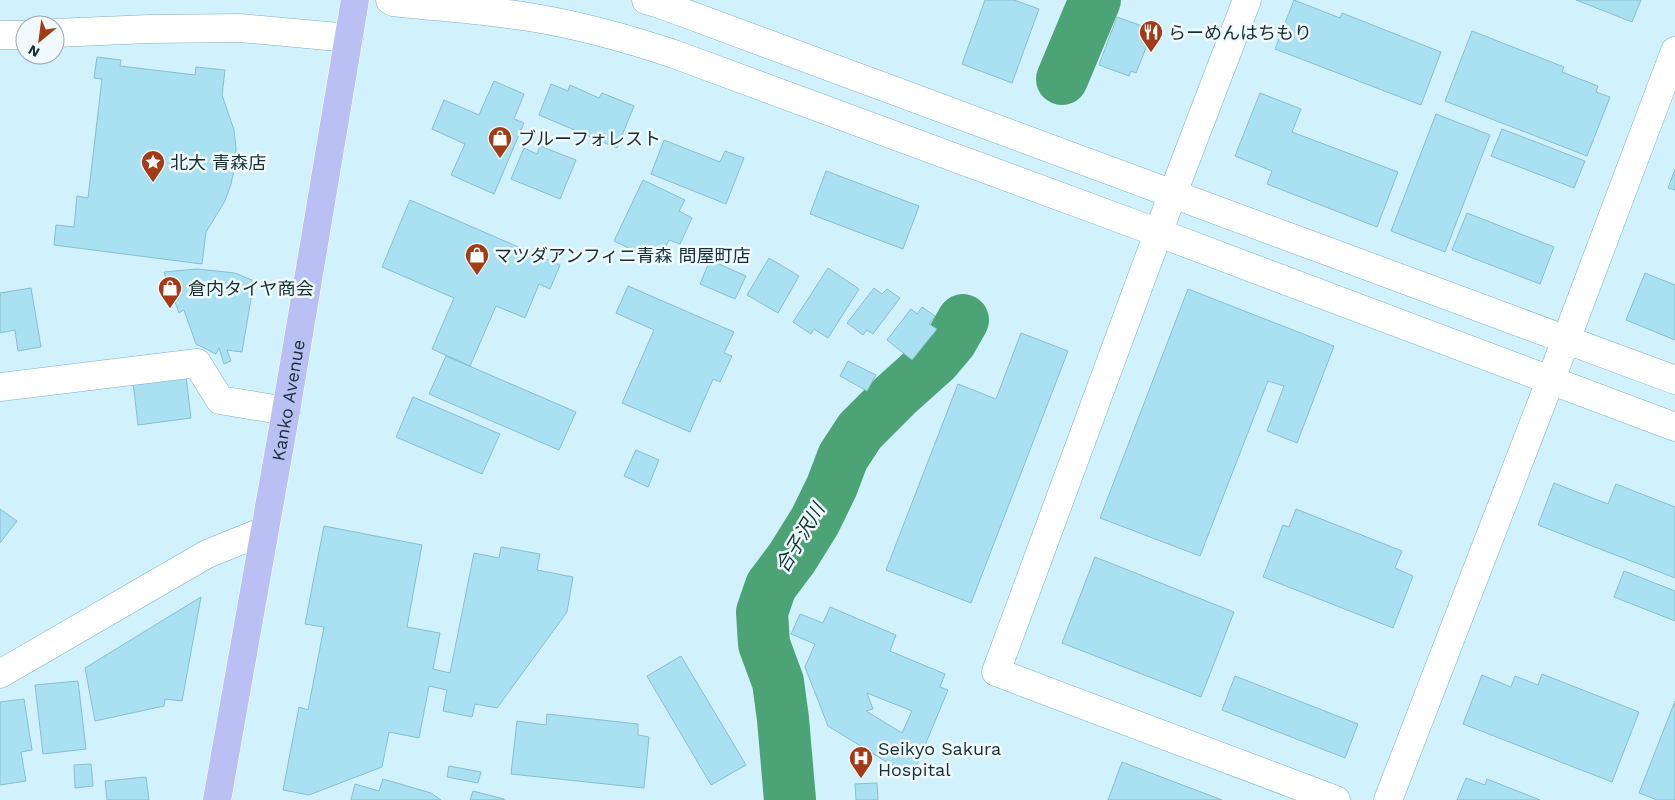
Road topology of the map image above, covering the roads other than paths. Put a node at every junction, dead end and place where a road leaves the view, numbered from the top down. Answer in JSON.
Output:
{"nodes":[{"id":1,"x":355,"y":0,"type":"edge"},
{"id":2,"x":390,"y":0,"type":"edge"},
{"id":3,"x":646,"y":0,"type":"edge"},
{"id":4,"x":1247,"y":0,"type":"edge"},
{"id":5,"x":65,"y":33,"type":"edge"},
{"id":6,"x":0,"y":35,"type":"edge"},
{"id":7,"x":15,"y":35,"type":"edge"},
{"id":8,"x":349,"y":38,"type":"junction"},
{"id":9,"x":1675,"y":51,"type":"edge"},
{"id":10,"x":1173,"y":193,"type":"junction"},
{"id":11,"x":1159,"y":232,"type":"junction"},
{"id":12,"x":1566,"y":340,"type":"junction"},
{"id":13,"x":1550,"y":380,"type":"junction"},
{"id":14,"x":1675,"y":380,"type":"edge"},
{"id":15,"x":0,"y":387,"type":"edge"},
{"id":16,"x":286,"y":411,"type":"junction"},
{"id":17,"x":1675,"y":427,"type":"edge"},
{"id":18,"x":264,"y":531,"type":"junction"},
{"id":19,"x":0,"y":674,"type":"edge"},
{"id":20,"x":217,"y":800,"type":"edge"},
{"id":21,"x":1336,"y":800,"type":"edge"},
{"id":22,"x":1388,"y":800,"type":"edge"}],
"edges":[{"from":1,"to":8,"type":"highway","name":"Kanko Avenue"},
{"from":2,"to":11,"type":"street"},
{"from":3,"to":10,"type":"street"},
{"from":4,"to":10,"type":"street"},
{"from":5,"to":8,"type":"street"},
{"from":6,"to":7,"type":"street"},
{"from":8,"to":16,"type":"highway","name":"Kanko Avenue"},
{"from":9,"to":12,"type":"street"},
{"from":10,"to":11,"type":"street"},
{"from":10,"to":12,"type":"street"},
{"from":11,"to":13,"type":"street"},
{"from":11,"to":21,"type":"street"},
{"from":12,"to":13,"type":"street"},
{"from":12,"to":14,"type":"street"},
{"from":13,"to":17,"type":"street"},
{"from":13,"to":22,"type":"street"},
{"from":15,"to":16,"type":"street"},
{"from":16,"to":18,"type":"highway","name":"Kanko Avenue"},
{"from":18,"to":19,"type":"street"},
{"from":18,"to":20,"type":"highway","name":"Kanko Avenue"}]}
